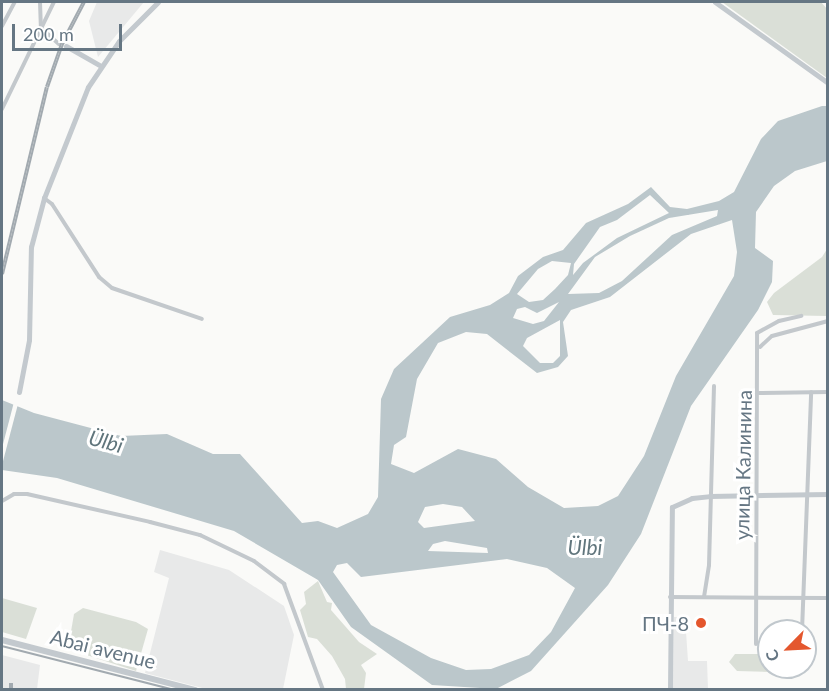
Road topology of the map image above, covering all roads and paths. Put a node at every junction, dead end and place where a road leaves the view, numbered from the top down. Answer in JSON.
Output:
{"nodes":[{"id":1,"x":15,"y":2,"type":"edge"},
{"id":2,"x":40,"y":2,"type":"edge"},
{"id":3,"x":54,"y":2,"type":"edge"},
{"id":4,"x":158,"y":2,"type":"edge"},
{"id":5,"x":715,"y":2,"type":"edge"},
{"id":6,"x":2,"y":26,"type":"edge"},
{"id":7,"x":41,"y":28,"type":"junction"},
{"id":8,"x":59,"y":44,"type":"dead end"},
{"id":9,"x":66,"y":46,"type":"dead end"},
{"id":10,"x":101,"y":66,"type":"junction"},
{"id":11,"x":828,"y":84,"type":"edge"},
{"id":12,"x":2,"y":109,"type":"edge"},
{"id":13,"x":44,"y":198,"type":"junction"},
{"id":14,"x":801,"y":316,"type":"dead end"},
{"id":15,"x":202,"y":319,"type":"dead end"},
{"id":16,"x":828,"y":321,"type":"edge"},
{"id":17,"x":759,"y":347,"type":"junction"},
{"id":18,"x":714,"y":386,"type":"dead end"},
{"id":19,"x":811,"y":392,"type":"junction"},
{"id":20,"x":828,"y":392,"type":"edge"},
{"id":21,"x":19,"y":393,"type":"dead end"},
{"id":22,"x":759,"y":393,"type":"junction"},
{"id":23,"x":757,"y":494,"type":"junction"},
{"id":24,"x":808,"y":494,"type":"junction"},
{"id":25,"x":828,"y":494,"type":"edge"},
{"id":26,"x":710,"y":496,"type":"junction"},
{"id":27,"x":2,"y":501,"type":"edge"},
{"id":28,"x":670,"y":597,"type":"junction"},
{"id":29,"x":704,"y":597,"type":"junction"},
{"id":30,"x":756,"y":598,"type":"junction"},
{"id":31,"x":802,"y":598,"type":"junction"},
{"id":32,"x":828,"y":598,"type":"edge"},
{"id":33,"x":802,"y":619,"type":"edge"},
{"id":34,"x":2,"y":640,"type":"edge"},
{"id":35,"x":756,"y":644,"type":"dead end"},
{"id":36,"x":196,"y":690,"type":"edge"},
{"id":37,"x":323,"y":690,"type":"edge"},
{"id":38,"x":670,"y":690,"type":"edge"}],
"edges":[{"from":1,"to":6,"type":"street"},
{"from":2,"to":7,"type":"street"},
{"from":3,"to":7,"type":"street"},
{"from":4,"to":10,"type":"main road"},
{"from":5,"to":11,"type":"main road"},
{"from":7,"to":8,"type":"street"},
{"from":7,"to":12,"type":"street"},
{"from":9,"to":10,"type":"main road"},
{"from":10,"to":13,"type":"main road"},
{"from":13,"to":15,"type":"street"},
{"from":13,"to":21,"type":"main road"},
{"from":14,"to":17,"type":"street","name":"улица Калинина"},
{"from":16,"to":17,"type":"street"},
{"from":17,"to":22,"type":"street","name":"улица Калинина"},
{"from":18,"to":26,"type":"street"},
{"from":19,"to":20,"type":"street"},
{"from":19,"to":22,"type":"street"},
{"from":19,"to":24,"type":"street"},
{"from":22,"to":23,"type":"street","name":"улица Калинина"},
{"from":23,"to":24,"type":"main road"},
{"from":23,"to":26,"type":"main road"},
{"from":23,"to":30,"type":"street","name":"улица Калинина"},
{"from":24,"to":25,"type":"main road"},
{"from":24,"to":31,"type":"street"},
{"from":26,"to":28,"type":"main road"},
{"from":26,"to":29,"type":"street"},
{"from":27,"to":37,"type":"street"},
{"from":28,"to":29,"type":"street"},
{"from":28,"to":38,"type":"main road"},
{"from":29,"to":30,"type":"street"},
{"from":30,"to":31,"type":"street"},
{"from":30,"to":35,"type":"street","name":"улица Калинина"},
{"from":31,"to":32,"type":"street"},
{"from":31,"to":33,"type":"street"},
{"from":34,"to":36,"type":"main road","name":"Abai avenue"}]}
